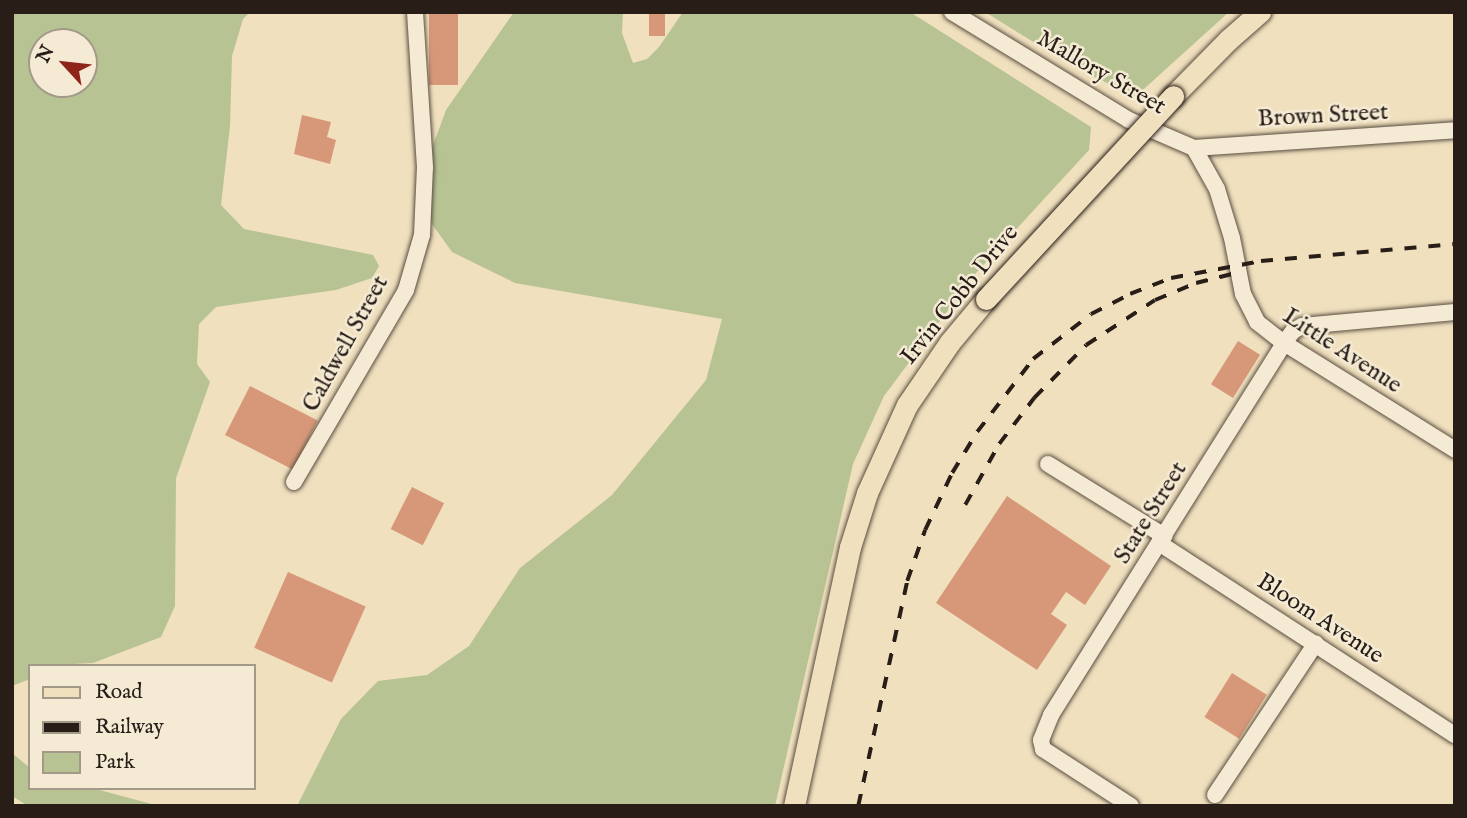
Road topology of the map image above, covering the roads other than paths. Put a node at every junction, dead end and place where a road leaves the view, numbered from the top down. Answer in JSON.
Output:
{"nodes":[{"id":1,"x":415,"y":12,"type":"edge"},
{"id":2,"x":953,"y":12,"type":"edge"},
{"id":3,"x":1260,"y":12,"type":"edge"},
{"id":4,"x":1455,"y":130,"type":"edge"},
{"id":5,"x":1194,"y":148,"type":"junction"},
{"id":6,"x":1455,"y":312,"type":"edge"},
{"id":7,"x":1284,"y":343,"type":"junction"},
{"id":8,"x":1455,"y":450,"type":"edge"},
{"id":9,"x":1048,"y":464,"type":"dead end"},
{"id":10,"x":294,"y":482,"type":"dead end"},
{"id":11,"x":1161,"y":539,"type":"junction"},
{"id":12,"x":1316,"y":643,"type":"junction"},
{"id":13,"x":1455,"y":735,"type":"edge"},
{"id":14,"x":1215,"y":795,"type":"dead end"},
{"id":15,"x":794,"y":806,"type":"edge"},
{"id":16,"x":1131,"y":806,"type":"edge"}],
"edges":[{"from":1,"to":10,"type":"street","name":"Caldwell Street"},
{"from":2,"to":5,"type":"street","name":"Mallory Street"},
{"from":3,"to":15,"type":"main road","name":"Irvin Cobb Drive","bridge":true},
{"from":4,"to":5,"type":"street","name":"Brown Street"},
{"from":5,"to":7,"type":"street","name":"Little Avenue"},
{"from":6,"to":7,"type":"street"},
{"from":7,"to":8,"type":"street","name":"Little Avenue"},
{"from":7,"to":11,"type":"street","name":"State Street"},
{"from":9,"to":11,"type":"street","name":"Bloom Avenue"},
{"from":11,"to":12,"type":"street","name":"Bloom Avenue"},
{"from":11,"to":16,"type":"street","name":"State Street"},
{"from":12,"to":13,"type":"street","name":"Bloom Avenue"},
{"from":12,"to":14,"type":"street"}]}
